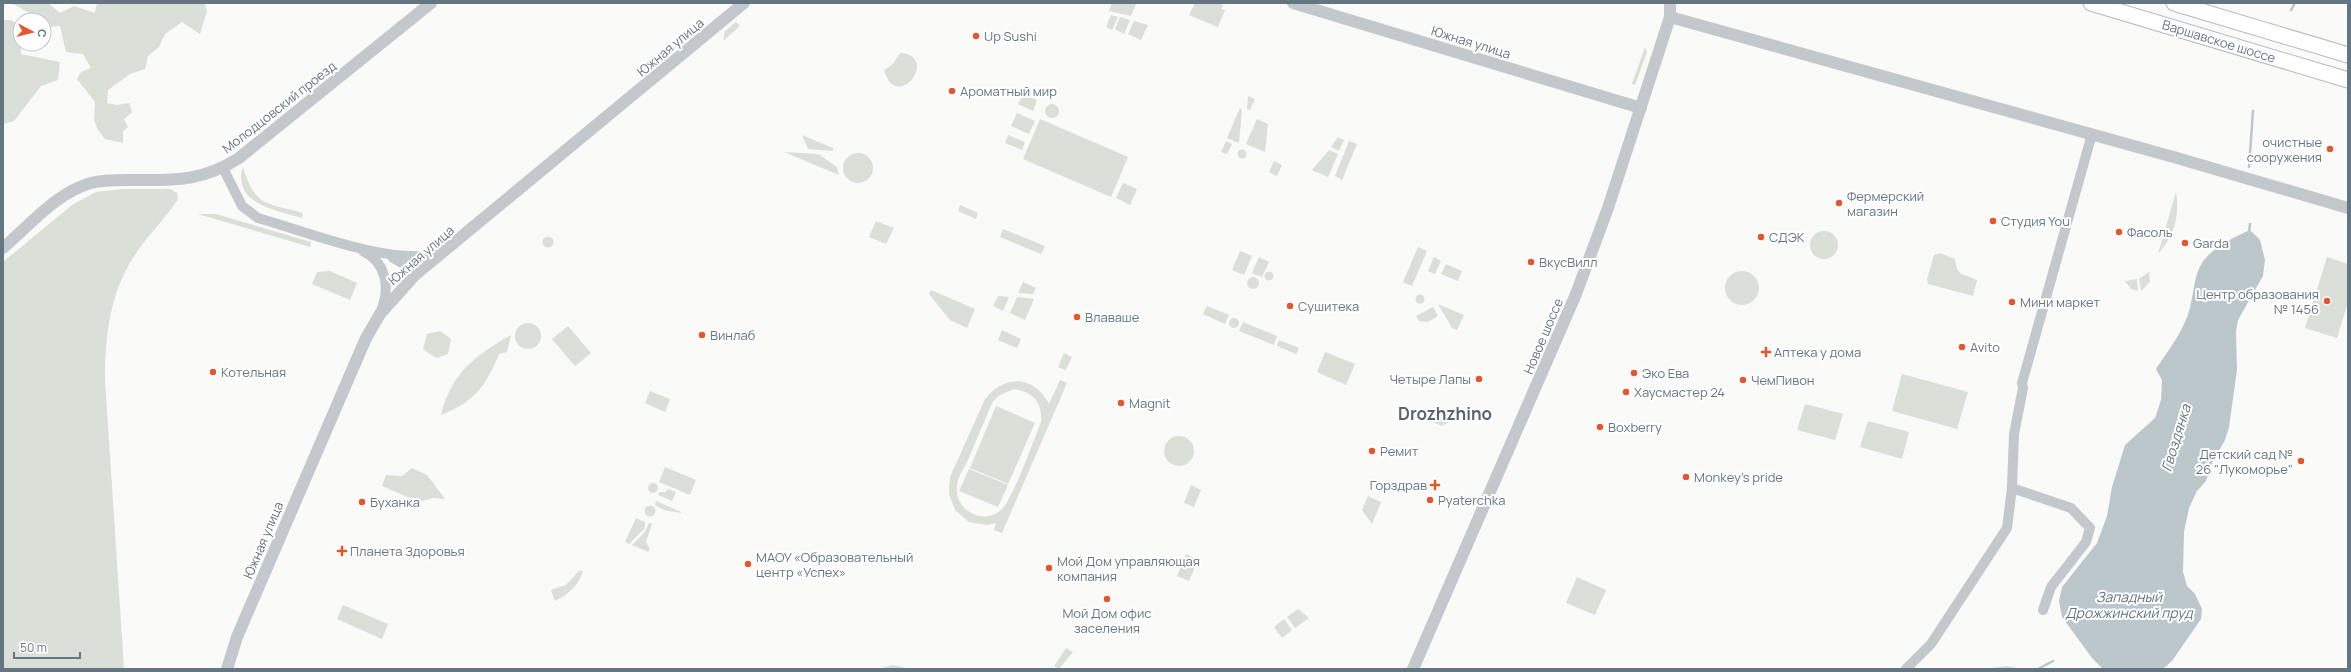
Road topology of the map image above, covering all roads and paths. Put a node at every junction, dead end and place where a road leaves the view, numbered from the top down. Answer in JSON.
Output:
{"nodes":[{"id":1,"x":430,"y":3,"type":"edge"},
{"id":2,"x":744,"y":3,"type":"edge"},
{"id":3,"x":1293,"y":3,"type":"edge"},
{"id":4,"x":1670,"y":3,"type":"edge"},
{"id":5,"x":2091,"y":3,"type":"edge"},
{"id":6,"x":2174,"y":3,"type":"edge"},
{"id":7,"x":1670,"y":17,"type":"junction"},
{"id":8,"x":2348,"y":55,"type":"edge"},
{"id":9,"x":2348,"y":80,"type":"edge"},
{"id":10,"x":1641,"y":108,"type":"junction"},
{"id":11,"x":2092,"y":134,"type":"junction"},
{"id":12,"x":223,"y":168,"type":"junction"},
{"id":13,"x":2348,"y":208,"type":"edge"},
{"id":14,"x":350,"y":245,"type":"junction"},
{"id":15,"x":3,"y":248,"type":"edge"},
{"id":16,"x":385,"y":255,"type":"junction"},
{"id":17,"x":440,"y":255,"type":"junction"},
{"id":18,"x":414,"y":276,"type":"junction"},
{"id":19,"x":380,"y":314,"type":"junction"},
{"id":20,"x":2012,"y":488,"type":"junction"},
{"id":21,"x":2043,"y":610,"type":"dead end"},
{"id":22,"x":227,"y":669,"type":"edge"},
{"id":23,"x":1413,"y":669,"type":"edge"},
{"id":24,"x":1906,"y":669,"type":"edge"}],
"edges":[{"from":1,"to":12,"type":"street","name":"Молодцовский проезд"},
{"from":2,"to":17,"type":"street","name":"Южная улица"},
{"from":3,"to":10,"type":"street","name":"Южная улица"},
{"from":4,"to":7,"type":"street","name":"Новое шоссе"},
{"from":5,"to":9,"type":"main road","name":"Варшавское шоссе"},
{"from":6,"to":8,"type":"main road","name":"Варшавское шоссе"},
{"from":7,"to":10,"type":"street","name":"Новое шоссе"},
{"from":7,"to":11,"type":"street"},
{"from":10,"to":23,"type":"street","name":"Новое шоссе"},
{"from":11,"to":13,"type":"street"},
{"from":11,"to":20,"type":"street"},
{"from":12,"to":14,"type":"street"},
{"from":12,"to":15,"type":"street","name":"Молодцовский проезд"},
{"from":14,"to":16,"type":"street"},
{"from":14,"to":19,"type":"street"},
{"from":16,"to":17,"type":"street"},
{"from":16,"to":18,"type":"street"},
{"from":17,"to":18,"type":"street","name":"Южная улица"},
{"from":18,"to":19,"type":"street","name":"Южная улица"},
{"from":19,"to":22,"type":"street","name":"Южная улица"},
{"from":20,"to":21,"type":"street"},
{"from":20,"to":24,"type":"street"}]}
